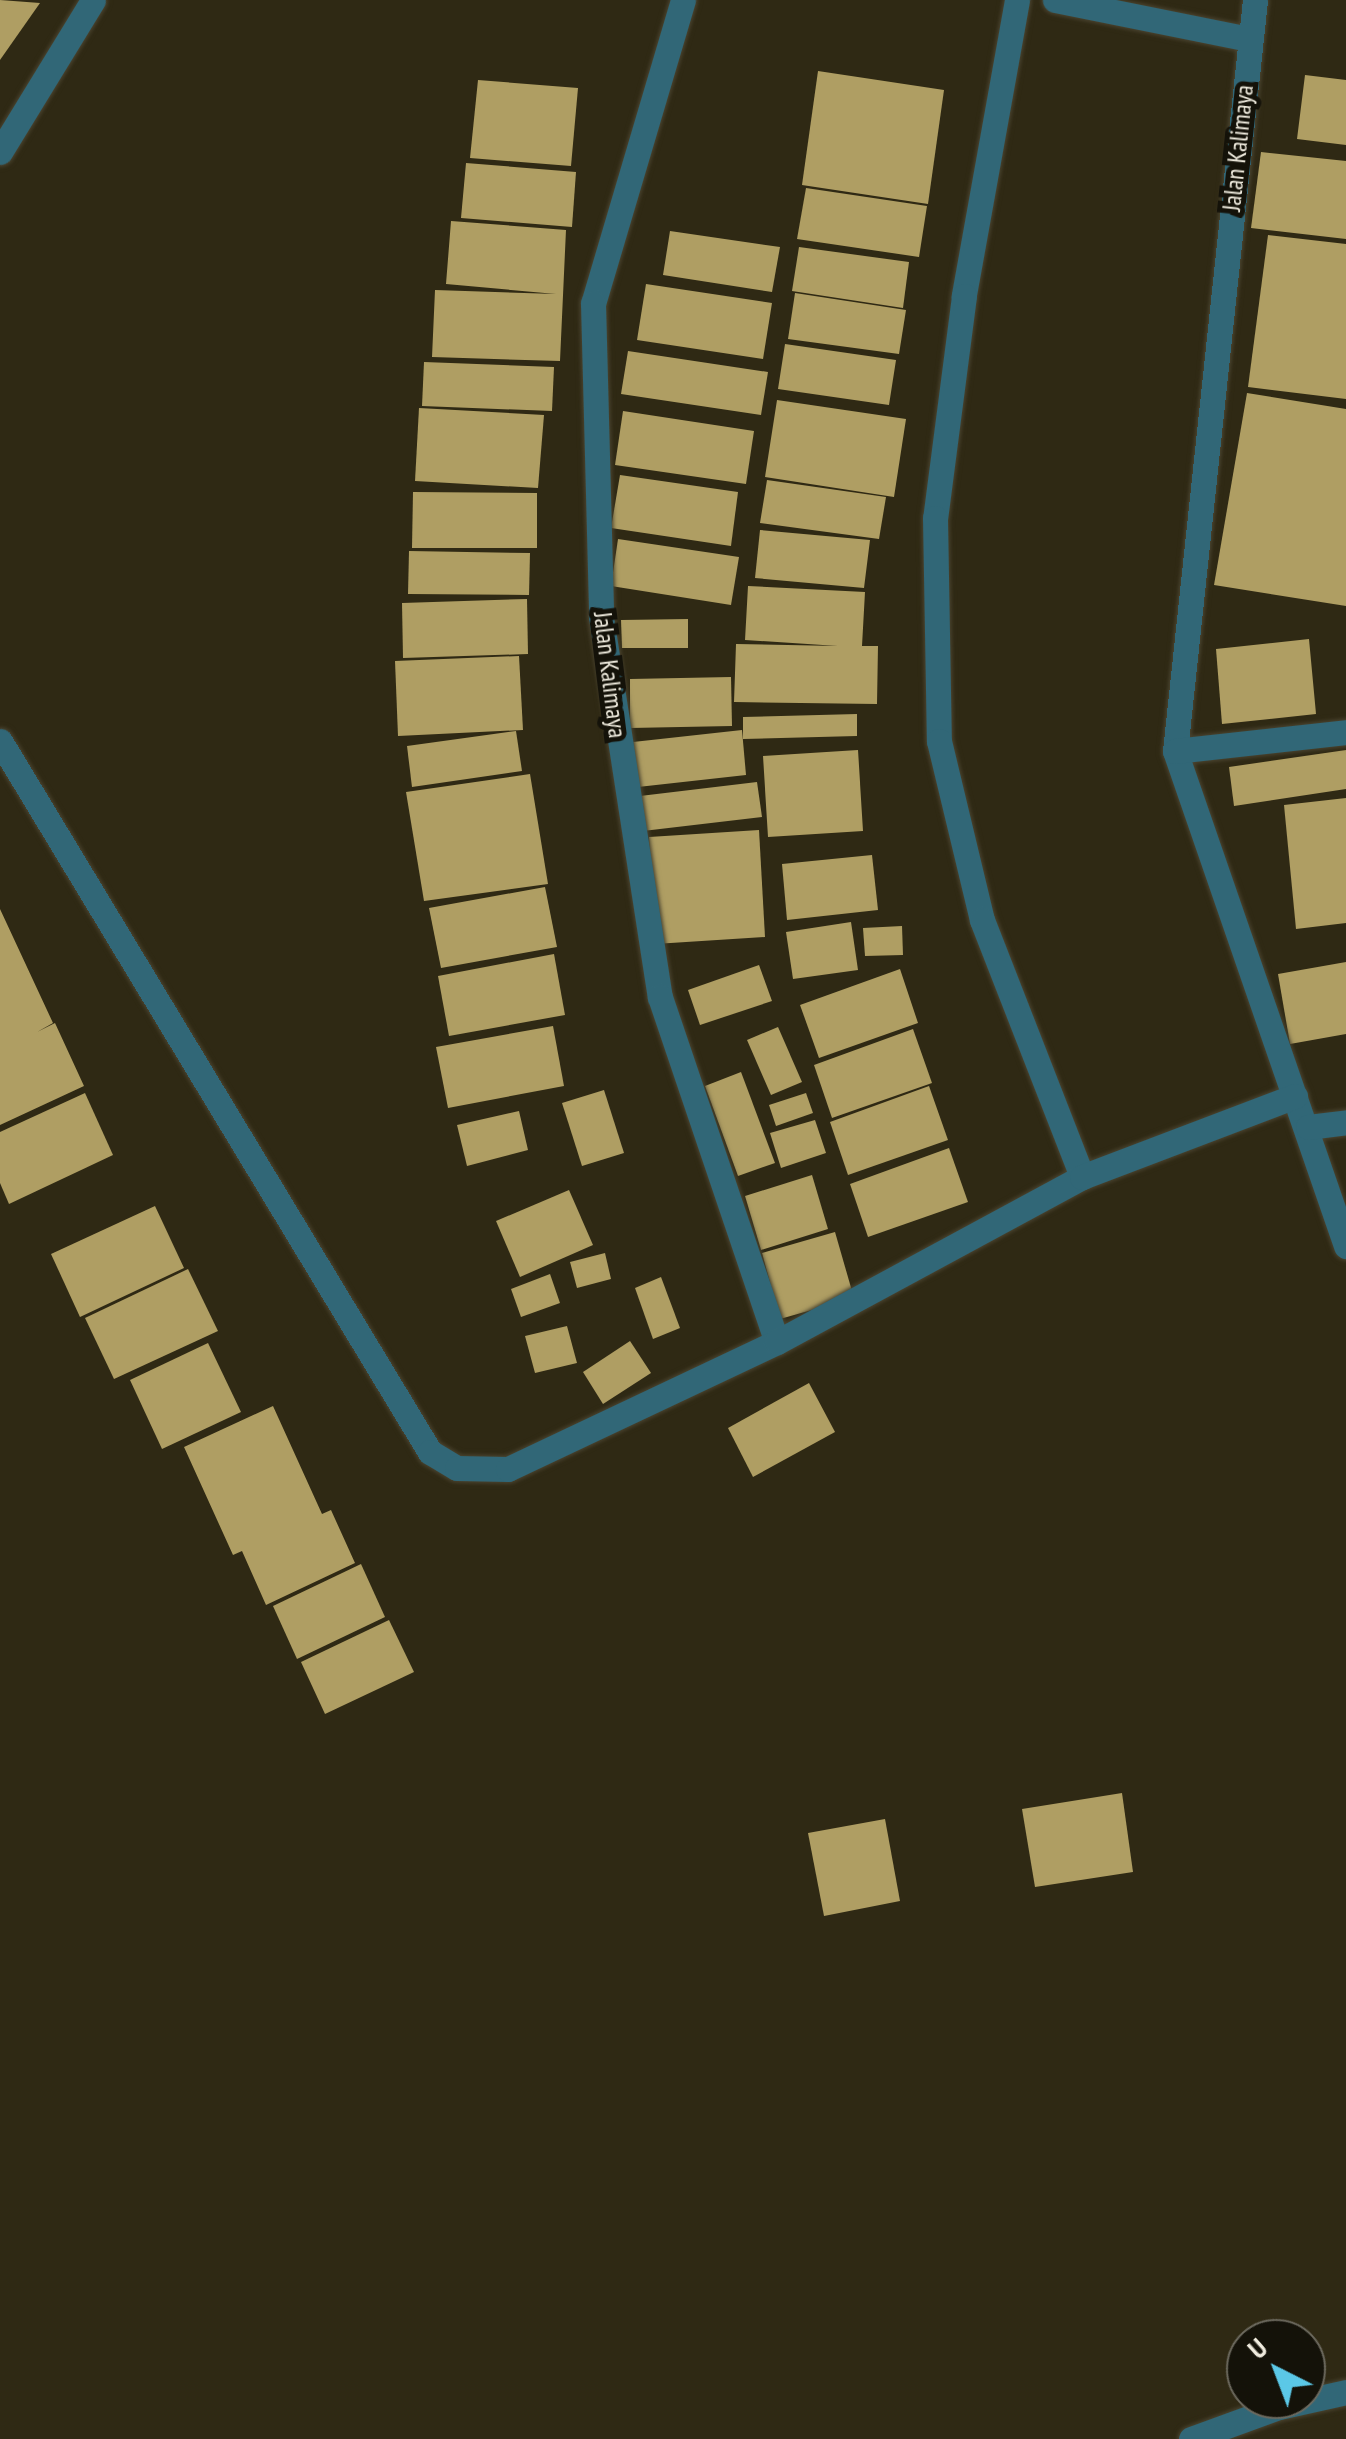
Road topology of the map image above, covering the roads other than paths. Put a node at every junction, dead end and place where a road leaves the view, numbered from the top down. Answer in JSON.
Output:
{"nodes":[{"id":1,"x":93,"y":0,"type":"edge"},
{"id":2,"x":683,"y":0,"type":"edge"},
{"id":3,"x":1017,"y":0,"type":"edge"},
{"id":4,"x":1055,"y":0,"type":"edge"},
{"id":5,"x":1255,"y":0,"type":"edge"},
{"id":6,"x":1249,"y":39,"type":"junction"},
{"id":7,"x":0,"y":152,"type":"edge"},
{"id":8,"x":1346,"y":732,"type":"edge"},
{"id":9,"x":0,"y":741,"type":"edge"},
{"id":10,"x":1175,"y":751,"type":"junction"},
{"id":11,"x":1295,"y":1096,"type":"junction"},
{"id":12,"x":1346,"y":1122,"type":"edge"},
{"id":13,"x":1308,"y":1126,"type":"junction"},
{"id":14,"x":1082,"y":1177,"type":"junction"},
{"id":15,"x":1346,"y":1246,"type":"edge"},
{"id":16,"x":777,"y":1342,"type":"junction"},
{"id":17,"x":1346,"y":2392,"type":"edge"},
{"id":18,"x":1191,"y":2439,"type":"edge"}],
"edges":[{"from":1,"to":7,"type":"street"},
{"from":2,"to":16,"type":"street","name":"Jalan Kalimaya"},
{"from":3,"to":14,"type":"street"},
{"from":4,"to":6,"type":"street"},
{"from":5,"to":6,"type":"street","name":"Jalan Kalimaya"},
{"from":6,"to":10,"type":"street","name":"Jalan Kalimaya"},
{"from":8,"to":10,"type":"street"},
{"from":9,"to":16,"type":"street"},
{"from":10,"to":11,"type":"street","name":"Jalan Kalimaya"},
{"from":11,"to":13,"type":"street","name":"Jalan Kalimaya"},
{"from":11,"to":14,"type":"street"},
{"from":12,"to":13,"type":"street"},
{"from":13,"to":15,"type":"street","name":"Jalan Kalimaya"},
{"from":14,"to":16,"type":"street"},
{"from":17,"to":18,"type":"street"}]}
